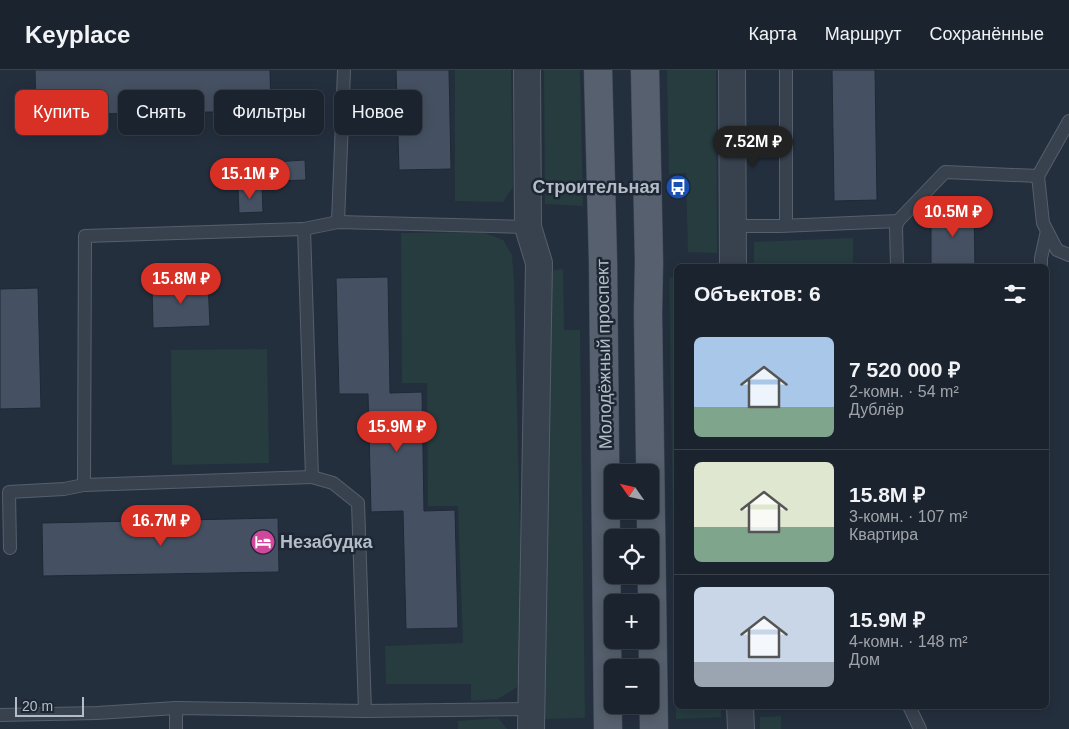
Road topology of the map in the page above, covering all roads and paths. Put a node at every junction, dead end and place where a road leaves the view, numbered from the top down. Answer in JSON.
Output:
{"nodes":[{"id":1,"x":344,"y":70,"type":"edge"},
{"id":2,"x":527,"y":70,"type":"edge"},
{"id":3,"x":598,"y":70,"type":"edge"},
{"id":4,"x":645,"y":70,"type":"edge"},
{"id":5,"x":732,"y":70,"type":"edge"},
{"id":6,"x":786,"y":70,"type":"edge"},
{"id":7,"x":1069,"y":122,"type":"edge"},
{"id":8,"x":1038,"y":176,"type":"junction"},
{"id":9,"x":898,"y":221,"type":"junction"},
{"id":10,"x":338,"y":222,"type":"junction"},
{"id":11,"x":786,"y":225,"type":"junction"},
{"id":12,"x":733,"y":226,"type":"junction"},
{"id":13,"x":528,"y":227,"type":"junction"},
{"id":14,"x":304,"y":229,"type":"junction"},
{"id":15,"x":1047,"y":231,"type":"junction"},
{"id":16,"x":1069,"y":255,"type":"edge"},
{"id":17,"x":734,"y":264,"type":"edge"},
{"id":18,"x":897,"y":264,"type":"edge"},
{"id":19,"x":1041,"y":264,"type":"edge"},
{"id":20,"x":312,"y":477,"type":"junction"},
{"id":21,"x":84,"y":485,"type":"junction"},
{"id":22,"x":10,"y":548,"type":"dead end"},
{"id":23,"x":176,"y":708,"type":"junction"},
{"id":24,"x":740,"y":709,"type":"edge"},
{"id":25,"x":910,"y":709,"type":"edge"},
{"id":26,"x":365,"y":711,"type":"junction"},
{"id":27,"x":0,"y":716,"type":"edge"},
{"id":28,"x":531,"y":719,"type":"edge"},
{"id":29,"x":176,"y":729,"type":"edge"},
{"id":30,"x":608,"y":729,"type":"edge"},
{"id":31,"x":654,"y":729,"type":"edge"},
{"id":32,"x":740,"y":729,"type":"edge"},
{"id":33,"x":920,"y":729,"type":"edge"}],
"edges":[{"from":1,"to":10,"type":"lane"},
{"from":2,"to":13,"type":"street"},
{"from":3,"to":30,"type":"main road","name":"Молодёжный проспект"},
{"from":4,"to":31,"type":"main road"},
{"from":5,"to":12,"type":"street"},
{"from":6,"to":11,"type":"lane"},
{"from":7,"to":8,"type":"lane"},
{"from":8,"to":9,"type":"lane"},
{"from":8,"to":15,"type":"lane"},
{"from":9,"to":11,"type":"lane"},
{"from":9,"to":18,"type":"lane"},
{"from":10,"to":13,"type":"lane"},
{"from":10,"to":14,"type":"lane"},
{"from":11,"to":12,"type":"lane"},
{"from":12,"to":17,"type":"street"},
{"from":13,"to":28,"type":"street"},
{"from":14,"to":20,"type":"lane"},
{"from":14,"to":21,"type":"lane"},
{"from":15,"to":16,"type":"lane"},
{"from":15,"to":19,"type":"lane"},
{"from":20,"to":21,"type":"lane"},
{"from":20,"to":26,"type":"lane"},
{"from":21,"to":22,"type":"lane"},
{"from":23,"to":26,"type":"lane"},
{"from":23,"to":27,"type":"lane"},
{"from":23,"to":29,"type":"lane"},
{"from":24,"to":32,"type":"street"},
{"from":25,"to":33,"type":"lane"},
{"from":26,"to":28,"type":"lane"}]}
